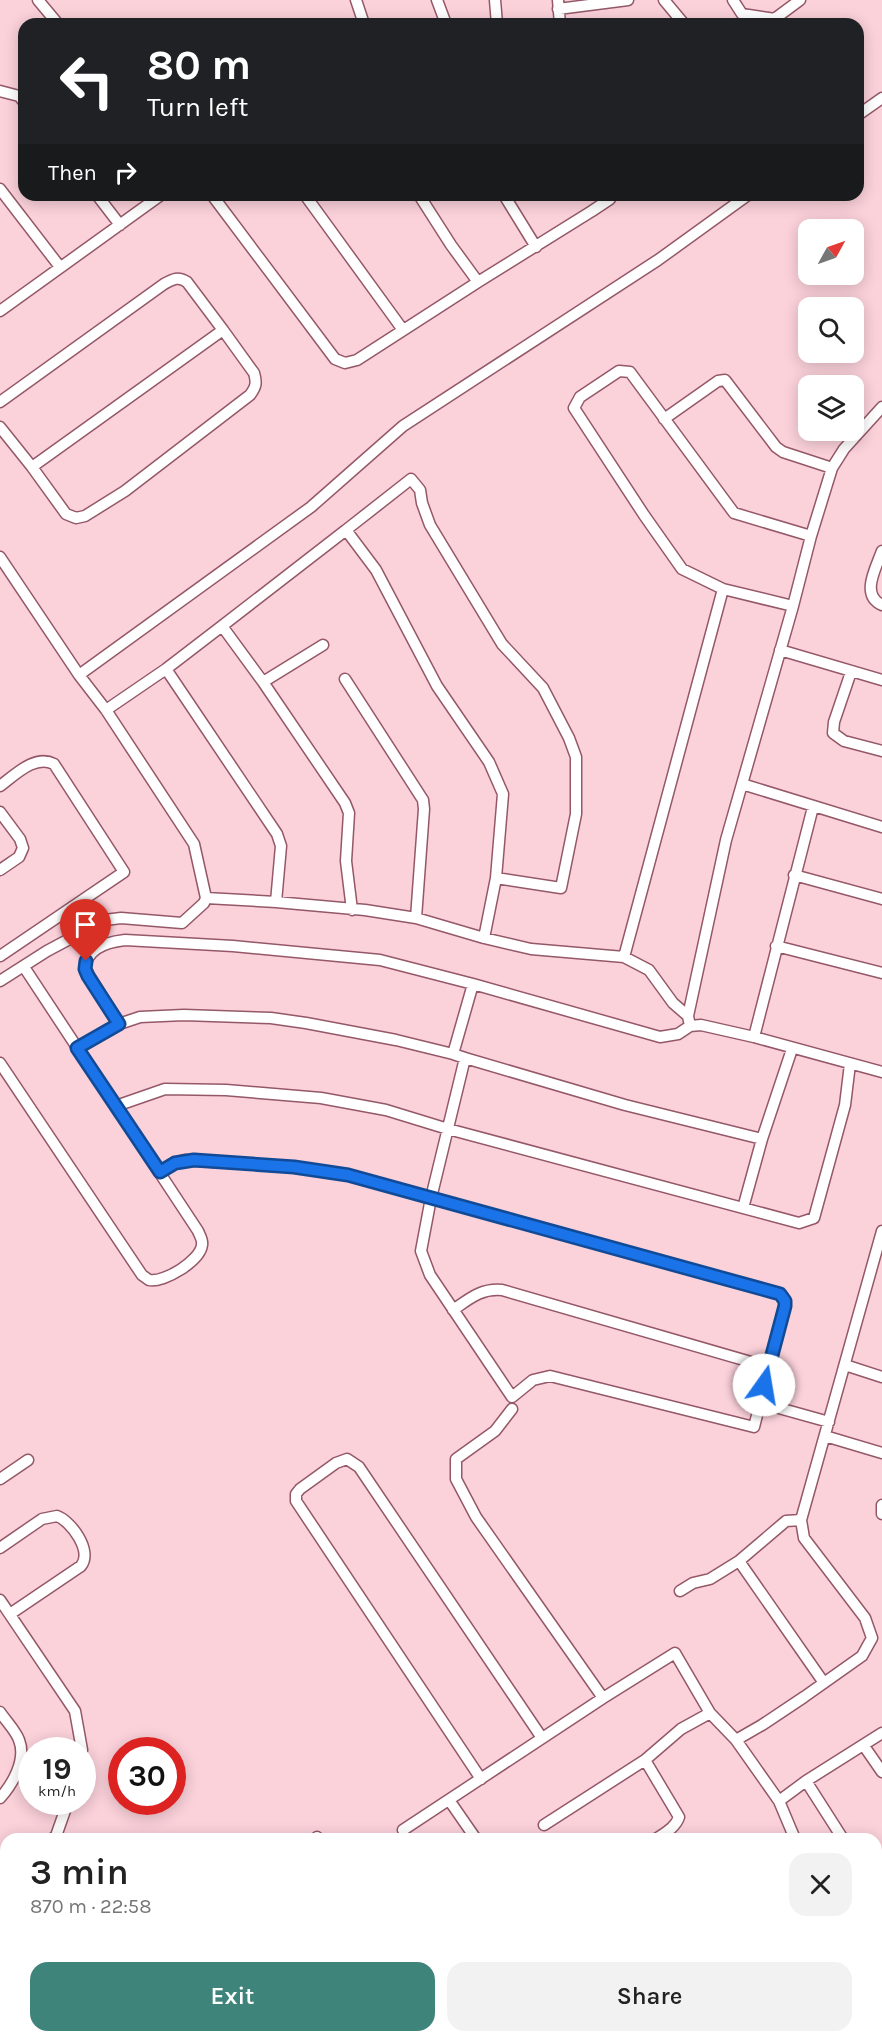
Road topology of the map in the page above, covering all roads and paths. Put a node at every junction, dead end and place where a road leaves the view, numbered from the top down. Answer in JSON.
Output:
{"nodes":[{"id":1,"x":38,"y":0,"type":"edge"},
{"id":2,"x":356,"y":0,"type":"edge"},
{"id":3,"x":437,"y":0,"type":"edge"},
{"id":4,"x":495,"y":0,"type":"edge"},
{"id":5,"x":628,"y":0,"type":"edge"},
{"id":6,"x":664,"y":0,"type":"edge"},
{"id":7,"x":732,"y":0,"type":"edge"},
{"id":8,"x":800,"y":0,"type":"edge"},
{"id":9,"x":558,"y":4,"type":"edge"},
{"id":10,"x":53,"y":18,"type":"edge"},
{"id":11,"x":362,"y":18,"type":"edge"},
{"id":12,"x":443,"y":18,"type":"edge"},
{"id":13,"x":496,"y":18,"type":"edge"},
{"id":14,"x":679,"y":18,"type":"edge"},
{"id":15,"x":757,"y":18,"type":"edge"},
{"id":16,"x":777,"y":18,"type":"edge"},
{"id":17,"x":0,"y":92,"type":"edge"},
{"id":18,"x":18,"y":96,"type":"edge"},
{"id":19,"x":882,"y":98,"type":"edge"},
{"id":20,"x":864,"y":111,"type":"edge"},
{"id":21,"x":0,"y":189,"type":"edge"},
{"id":22,"x":102,"y":201,"type":"edge"},
{"id":23,"x":153,"y":201,"type":"edge"},
{"id":24,"x":216,"y":201,"type":"edge"},
{"id":25,"x":309,"y":201,"type":"edge"},
{"id":26,"x":423,"y":201,"type":"edge"},
{"id":27,"x":508,"y":201,"type":"edge"},
{"id":28,"x":607,"y":201,"type":"edge"},
{"id":29,"x":740,"y":201,"type":"edge"},
{"id":30,"x":120,"y":225,"type":"junction"},
{"id":31,"x":536,"y":247,"type":"junction"},
{"id":32,"x":60,"y":267,"type":"junction"},
{"id":33,"x":478,"y":282,"type":"junction"},
{"id":34,"x":1,"y":308,"type":"edge"},
{"id":35,"x":223,"y":330,"type":"junction"},
{"id":36,"x":403,"y":330,"type":"junction"},
{"id":37,"x":0,"y":402,"type":"edge"},
{"id":38,"x":882,"y":407,"type":"edge"},
{"id":39,"x":664,"y":419,"type":"junction"},
{"id":40,"x":0,"y":427,"type":"edge"},
{"id":41,"x":32,"y":467,"type":"junction"},
{"id":42,"x":832,"y":468,"type":"junction"},
{"id":43,"x":346,"y":530,"type":"junction"},
{"id":44,"x":811,"y":536,"type":"junction"},
{"id":45,"x":882,"y":551,"type":"edge"},
{"id":46,"x":0,"y":557,"type":"edge"},
{"id":47,"x":723,"y":589,"type":"junction"},
{"id":48,"x":882,"y":605,"type":"edge"},
{"id":49,"x":793,"y":606,"type":"junction"},
{"id":50,"x":222,"y":626,"type":"junction"},
{"id":51,"x":323,"y":645,"type":"dead end"},
{"id":52,"x":780,"y":650,"type":"junction"},
{"id":53,"x":166,"y":669,"type":"junction"},
{"id":54,"x":851,"y":672,"type":"junction"},
{"id":55,"x":79,"y":675,"type":"junction"},
{"id":56,"x":345,"y":679,"type":"dead end"},
{"id":57,"x":882,"y":680,"type":"edge"},
{"id":58,"x":263,"y":682,"type":"junction"},
{"id":59,"x":106,"y":710,"type":"junction"},
{"id":60,"x":882,"y":751,"type":"edge"},
{"id":61,"x":742,"y":784,"type":"junction"},
{"id":62,"x":0,"y":786,"type":"edge"},
{"id":63,"x":813,"y":807,"type":"junction"},
{"id":64,"x":0,"y":812,"type":"edge"},
{"id":65,"x":882,"y":827,"type":"edge"},
{"id":66,"x":0,"y":870,"type":"edge"},
{"id":67,"x":795,"y":875,"type":"junction"},
{"id":68,"x":496,"y":878,"type":"junction"},
{"id":69,"x":206,"y":898,"type":"junction"},
{"id":70,"x":882,"y":899,"type":"edge"},
{"id":71,"x":276,"y":902,"type":"junction"},
{"id":72,"x":352,"y":910,"type":"junction"},
{"id":73,"x":416,"y":918,"type":"junction"},
{"id":74,"x":484,"y":938,"type":"junction"},
{"id":75,"x":776,"y":946,"type":"junction"},
{"id":76,"x":0,"y":956,"type":"edge"},
{"id":77,"x":624,"y":957,"type":"junction"},
{"id":78,"x":24,"y":967,"type":"junction"},
{"id":79,"x":882,"y":973,"type":"edge"},
{"id":80,"x":0,"y":981,"type":"edge"},
{"id":81,"x":473,"y":984,"type":"junction"},
{"id":82,"x":689,"y":1021,"type":"junction"},
{"id":83,"x":119,"y":1024,"type":"junction"},
{"id":84,"x":754,"y":1037,"type":"junction"},
{"id":85,"x":77,"y":1048,"type":"junction"},
{"id":86,"x":792,"y":1048,"type":"junction"},
{"id":87,"x":453,"y":1054,"type":"junction"},
{"id":88,"x":465,"y":1058,"type":"junction"},
{"id":89,"x":0,"y":1064,"type":"edge"},
{"id":90,"x":850,"y":1064,"type":"junction"},
{"id":91,"x":882,"y":1072,"type":"edge"},
{"id":92,"x":116,"y":1107,"type":"junction"},
{"id":93,"x":448,"y":1129,"type":"junction"},
{"id":94,"x":762,"y":1139,"type":"junction"},
{"id":95,"x":160,"y":1172,"type":"junction"},
{"id":96,"x":432,"y":1198,"type":"junction"},
{"id":97,"x":743,"y":1208,"type":"junction"},
{"id":98,"x":882,"y":1231,"type":"edge"},
{"id":99,"x":453,"y":1310,"type":"junction"},
{"id":100,"x":845,"y":1365,"type":"junction"},
{"id":101,"x":768,"y":1367,"type":"junction"},
{"id":102,"x":882,"y":1377,"type":"edge"},
{"id":103,"x":761,"y":1402,"type":"junction"},
{"id":104,"x":512,"y":1409,"type":"dead end"},
{"id":105,"x":829,"y":1422,"type":"junction"},
{"id":106,"x":825,"y":1436,"type":"junction"},
{"id":107,"x":882,"y":1453,"type":"edge"},
{"id":108,"x":28,"y":1460,"type":"dead end"},
{"id":109,"x":0,"y":1479,"type":"edge"},
{"id":110,"x":882,"y":1505,"type":"edge"},
{"id":111,"x":882,"y":1514,"type":"edge"},
{"id":112,"x":801,"y":1520,"type":"junction"},
{"id":113,"x":0,"y":1548,"type":"edge"},
{"id":114,"x":739,"y":1561,"type":"junction"},
{"id":115,"x":680,"y":1592,"type":"dead end"},
{"id":116,"x":0,"y":1600,"type":"edge"},
{"id":117,"x":10,"y":1614,"type":"junction"},
{"id":118,"x":824,"y":1683,"type":"junction"},
{"id":119,"x":603,"y":1698,"type":"junction"},
{"id":120,"x":0,"y":1712,"type":"edge"},
{"id":121,"x":710,"y":1713,"type":"junction"},
{"id":122,"x":882,"y":1733,"type":"edge"},
{"id":123,"x":80,"y":1737,"type":"edge"},
{"id":124,"x":542,"y":1738,"type":"junction"},
{"id":125,"x":736,"y":1740,"type":"junction"},
{"id":126,"x":864,"y":1746,"type":"junction"},
{"id":127,"x":645,"y":1761,"type":"junction"},
{"id":128,"x":882,"y":1772,"type":"edge"},
{"id":129,"x":481,"y":1779,"type":"junction"},
{"id":130,"x":806,"y":1781,"type":"junction"},
{"id":131,"x":0,"y":1798,"type":"edge"},
{"id":132,"x":449,"y":1800,"type":"junction"},
{"id":133,"x":779,"y":1801,"type":"junction"},
{"id":134,"x":63,"y":1815,"type":"edge"},
{"id":135,"x":544,"y":1825,"type":"dead end"},
{"id":136,"x":403,"y":1830,"type":"dead end"},
{"id":137,"x":57,"y":1833,"type":"edge"},
{"id":138,"x":472,"y":1833,"type":"edge"},
{"id":139,"x":664,"y":1833,"type":"edge"},
{"id":140,"x":792,"y":1833,"type":"edge"},
{"id":141,"x":839,"y":1833,"type":"edge"}],
"edges":[{"from":1,"to":10,"type":"street"},
{"from":2,"to":11,"type":"street"},
{"from":3,"to":12,"type":"street"},
{"from":4,"to":13,"type":"street"},
{"from":5,"to":9,"type":"street"},
{"from":6,"to":14,"type":"street"},
{"from":7,"to":15,"type":"street"},
{"from":8,"to":16,"type":"street"},
{"from":17,"to":18,"type":"street"},
{"from":19,"to":20,"type":"street"},
{"from":21,"to":32,"type":"street"},
{"from":22,"to":30,"type":"street"},
{"from":23,"to":30,"type":"street"},
{"from":24,"to":36,"type":"street"},
{"from":25,"to":36,"type":"street"},
{"from":26,"to":33,"type":"street"},
{"from":27,"to":31,"type":"street"},
{"from":28,"to":31,"type":"street"},
{"from":29,"to":55,"type":"street"},
{"from":30,"to":32,"type":"street"},
{"from":31,"to":33,"type":"street"},
{"from":32,"to":34,"type":"street"},
{"from":33,"to":36,"type":"street"},
{"from":35,"to":37,"type":"street"},
{"from":35,"to":41,"type":"street"},
{"from":35,"to":41,"type":"street"},
{"from":38,"to":42,"type":"street"},
{"from":39,"to":42,"type":"street"},
{"from":39,"to":44,"type":"street"},
{"from":39,"to":47,"type":"street"},
{"from":40,"to":41,"type":"street"},
{"from":42,"to":44,"type":"street"},
{"from":43,"to":50,"type":"street"},
{"from":43,"to":68,"type":"street"},
{"from":43,"to":68,"type":"street"},
{"from":44,"to":49,"type":"street"},
{"from":45,"to":48,"type":"street"},
{"from":46,"to":55,"type":"street"},
{"from":47,"to":49,"type":"street"},
{"from":47,"to":77,"type":"street"},
{"from":49,"to":52,"type":"street"},
{"from":50,"to":53,"type":"street"},
{"from":50,"to":58,"type":"street"},
{"from":51,"to":58,"type":"street"},
{"from":52,"to":54,"type":"street"},
{"from":52,"to":61,"type":"street"},
{"from":53,"to":59,"type":"street"},
{"from":53,"to":71,"type":"street"},
{"from":54,"to":57,"type":"street"},
{"from":54,"to":60,"type":"street"},
{"from":55,"to":59,"type":"street"},
{"from":56,"to":73,"type":"street"},
{"from":58,"to":72,"type":"street"},
{"from":59,"to":69,"type":"street"},
{"from":61,"to":63,"type":"street"},
{"from":61,"to":82,"type":"street"},
{"from":62,"to":76,"type":"street"},
{"from":63,"to":65,"type":"street"},
{"from":63,"to":67,"type":"street"},
{"from":64,"to":66,"type":"street"},
{"from":67,"to":70,"type":"street"},
{"from":67,"to":75,"type":"street"},
{"from":68,"to":74,"type":"street"},
{"from":69,"to":71,"type":"street"},
{"from":69,"to":78,"type":"street"},
{"from":71,"to":72,"type":"street"},
{"from":72,"to":73,"type":"street"},
{"from":73,"to":74,"type":"street"},
{"from":74,"to":77,"type":"street"},
{"from":75,"to":79,"type":"street"},
{"from":75,"to":84,"type":"street"},
{"from":77,"to":82,"type":"street"},
{"from":78,"to":80,"type":"street"},
{"from":78,"to":85,"type":"street"},
{"from":81,"to":82,"type":"street"},
{"from":81,"to":83,"type":"street"},
{"from":81,"to":87,"type":"street"},
{"from":82,"to":84,"type":"street"},
{"from":83,"to":85,"type":"street"},
{"from":83,"to":87,"type":"street"},
{"from":84,"to":86,"type":"street"},
{"from":85,"to":92,"type":"street"},
{"from":86,"to":90,"type":"street"},
{"from":86,"to":94,"type":"street"},
{"from":87,"to":88,"type":"street"},
{"from":88,"to":93,"type":"street"},
{"from":88,"to":94,"type":"street"},
{"from":89,"to":95,"type":"street"},
{"from":90,"to":91,"type":"street"},
{"from":90,"to":97,"type":"street"},
{"from":92,"to":93,"type":"street"},
{"from":92,"to":95,"type":"street"},
{"from":93,"to":96,"type":"street"},
{"from":93,"to":97,"type":"street"},
{"from":94,"to":97,"type":"street"},
{"from":95,"to":96,"type":"street"},
{"from":96,"to":99,"type":"street"},
{"from":96,"to":101,"type":"street"},
{"from":98,"to":100,"type":"street"},
{"from":99,"to":101,"type":"street"},
{"from":99,"to":103,"type":"street"},
{"from":100,"to":102,"type":"street"},
{"from":100,"to":105,"type":"street"},
{"from":101,"to":103,"type":"street"},
{"from":103,"to":105,"type":"street"},
{"from":104,"to":119,"type":"street"},
{"from":105,"to":106,"type":"street"},
{"from":106,"to":107,"type":"street"},
{"from":106,"to":112,"type":"street"},
{"from":108,"to":109,"type":"street"},
{"from":110,"to":111,"type":"street"},
{"from":112,"to":114,"type":"street"},
{"from":112,"to":118,"type":"street"},
{"from":113,"to":117,"type":"street"},
{"from":114,"to":115,"type":"street"},
{"from":114,"to":118,"type":"street"},
{"from":116,"to":117,"type":"street"},
{"from":117,"to":123,"type":"street"},
{"from":118,"to":125,"type":"street"},
{"from":119,"to":121,"type":"street"},
{"from":119,"to":124,"type":"street"},
{"from":120,"to":131,"type":"street"},
{"from":121,"to":125,"type":"street"},
{"from":121,"to":127,"type":"street"},
{"from":122,"to":126,"type":"street"},
{"from":124,"to":129,"type":"street"},
{"from":124,"to":129,"type":"street"},
{"from":125,"to":133,"type":"street"},
{"from":126,"to":128,"type":"street"},
{"from":126,"to":130,"type":"street"},
{"from":127,"to":135,"type":"street"},
{"from":127,"to":139,"type":"street"},
{"from":129,"to":132,"type":"street"},
{"from":130,"to":133,"type":"street"},
{"from":130,"to":141,"type":"street"},
{"from":132,"to":136,"type":"street"},
{"from":132,"to":138,"type":"street"},
{"from":133,"to":140,"type":"street"},
{"from":134,"to":137,"type":"street"}]}
